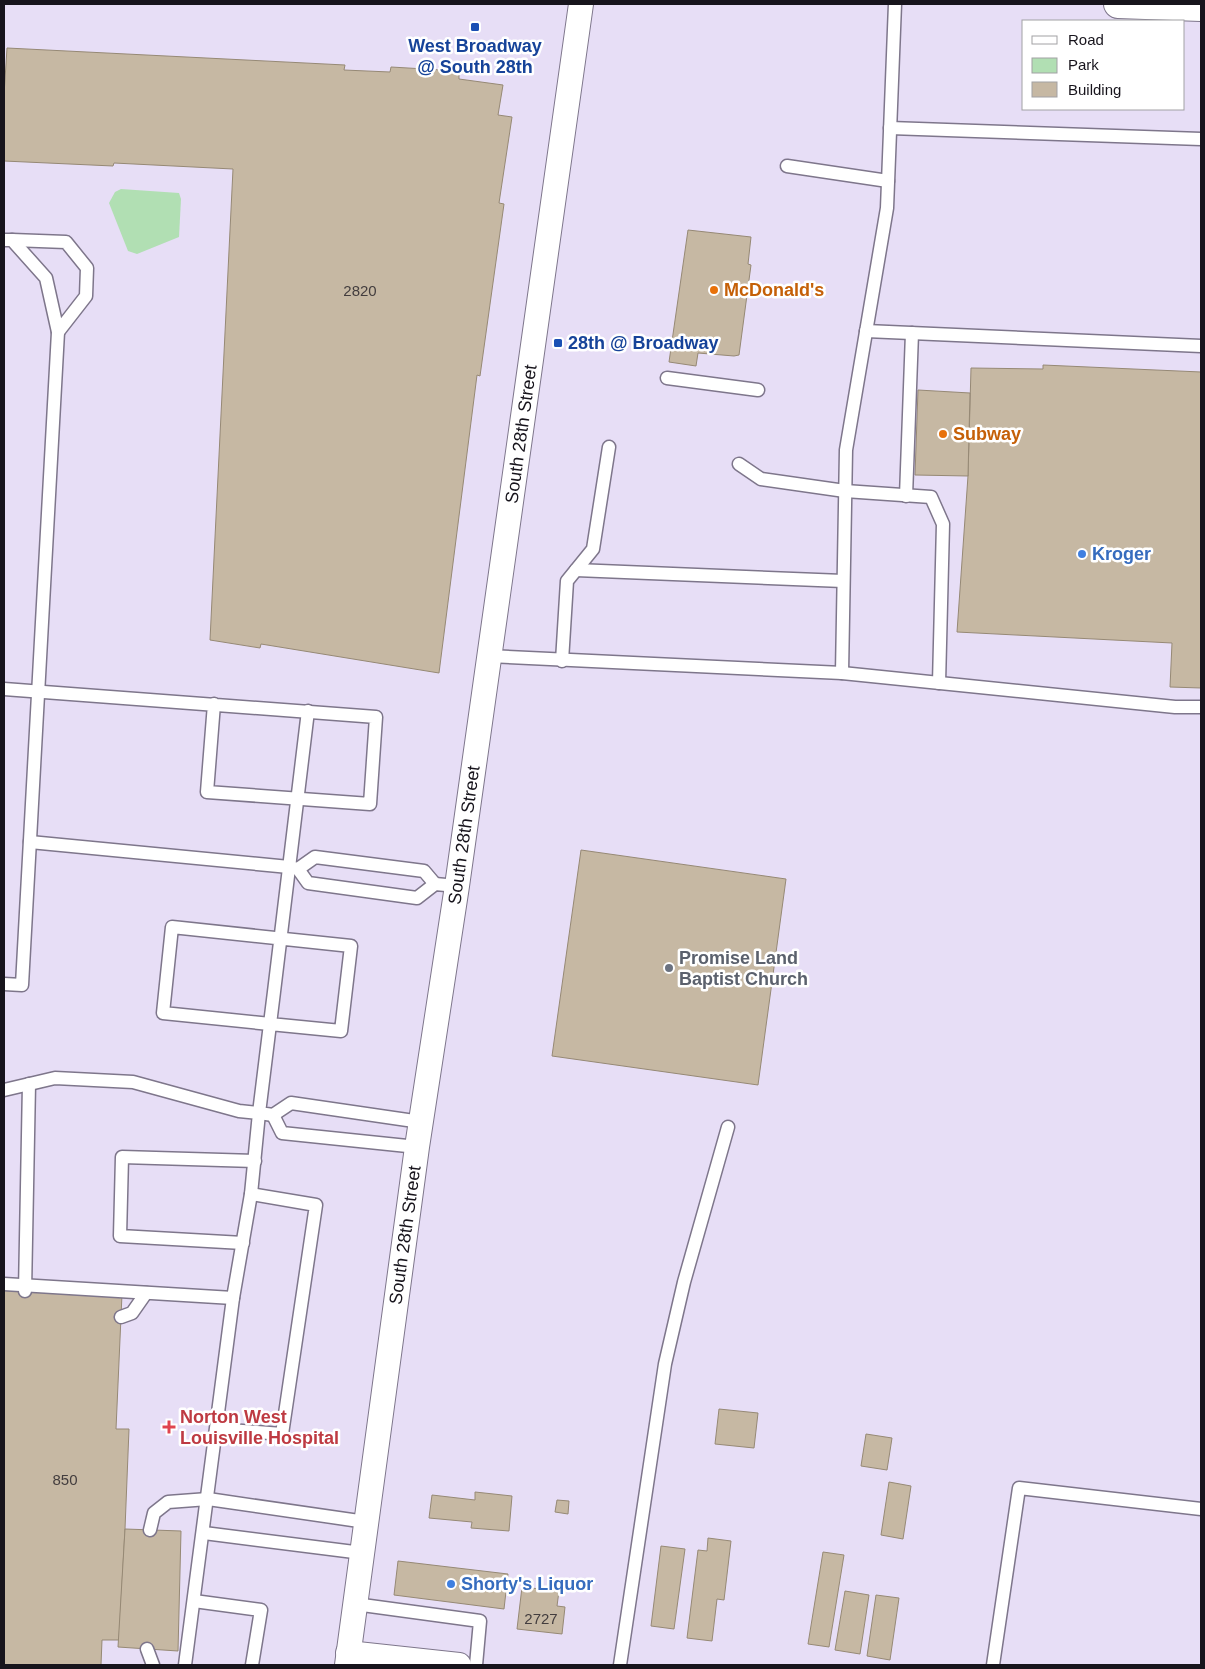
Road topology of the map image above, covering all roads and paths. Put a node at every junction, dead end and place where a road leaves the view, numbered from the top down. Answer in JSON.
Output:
{"nodes":[{"id":1,"x":581,"y":4,"type":"edge"},
{"id":2,"x":895,"y":4,"type":"edge"},
{"id":3,"x":1118,"y":4,"type":"edge"},
{"id":4,"x":1201,"y":7,"type":"edge"},
{"id":5,"x":890,"y":128,"type":"junction"},
{"id":6,"x":1201,"y":140,"type":"edge"},
{"id":7,"x":786,"y":166,"type":"dead end"},
{"id":8,"x":888,"y":181,"type":"junction"},
{"id":9,"x":8,"y":240,"type":"edge"},
{"id":10,"x":866,"y":331,"type":"junction"},
{"id":11,"x":58,"y":332,"type":"junction"},
{"id":12,"x":912,"y":333,"type":"junction"},
{"id":13,"x":1201,"y":346,"type":"edge"},
{"id":14,"x":667,"y":378,"type":"dead end"},
{"id":15,"x":758,"y":390,"type":"dead end"},
{"id":16,"x":609,"y":447,"type":"dead end"},
{"id":17,"x":739,"y":464,"type":"dead end"},
{"id":18,"x":845,"y":491,"type":"junction"},
{"id":19,"x":906,"y":496,"type":"junction"},
{"id":20,"x":576,"y":570,"type":"junction"},
{"id":21,"x":843,"y":581,"type":"junction"},
{"id":22,"x":489,"y":656,"type":"junction"},
{"id":23,"x":562,"y":660,"type":"junction"},
{"id":24,"x":842,"y":673,"type":"junction"},
{"id":25,"x":939,"y":683,"type":"junction"},
{"id":26,"x":4,"y":690,"type":"edge"},
{"id":27,"x":38,"y":692,"type":"junction"},
{"id":28,"x":214,"y":704,"type":"junction"},
{"id":29,"x":1201,"y":707,"type":"edge"},
{"id":30,"x":308,"y":711,"type":"junction"},
{"id":31,"x":297,"y":799,"type":"junction"},
{"id":32,"x":30,"y":842,"type":"junction"},
{"id":33,"x":294,"y":868,"type":"junction"},
{"id":34,"x":446,"y":885,"type":"junction"},
{"id":35,"x":281,"y":937,"type":"junction"},
{"id":36,"x":4,"y":984,"type":"edge"},
{"id":37,"x":270,"y":1024,"type":"junction"},
{"id":38,"x":29,"y":1084,"type":"junction"},
{"id":39,"x":4,"y":1090,"type":"edge"},
{"id":40,"x":259,"y":1113,"type":"junction"},
{"id":41,"x":273,"y":1115,"type":"junction"},
{"id":42,"x":421,"y":1122,"type":"junction"},
{"id":43,"x":728,"y":1126,"type":"dead end"},
{"id":44,"x":417,"y":1147,"type":"junction"},
{"id":45,"x":255,"y":1161,"type":"junction"},
{"id":46,"x":251,"y":1194,"type":"junction"},
{"id":47,"x":243,"y":1242,"type":"junction"},
{"id":48,"x":4,"y":1284,"type":"edge"},
{"id":49,"x":25,"y":1288,"type":"junction"},
{"id":50,"x":146,"y":1293,"type":"junction"},
{"id":51,"x":233,"y":1298,"type":"junction"},
{"id":52,"x":121,"y":1317,"type":"dead end"},
{"id":53,"x":217,"y":1429,"type":"junction"},
{"id":54,"x":208,"y":1499,"type":"junction"},
{"id":55,"x":1201,"y":1509,"type":"edge"},
{"id":56,"x":366,"y":1522,"type":"junction"},
{"id":57,"x":150,"y":1530,"type":"dead end"},
{"id":58,"x":204,"y":1533,"type":"junction"},
{"id":59,"x":362,"y":1553,"type":"junction"},
{"id":60,"x":194,"y":1601,"type":"junction"},
{"id":61,"x":355,"y":1604,"type":"junction"},
{"id":62,"x":147,"y":1649,"type":"dead end"},
{"id":63,"x":347,"y":1659,"type":"edge"},
{"id":64,"x":153,"y":1665,"type":"edge"},
{"id":65,"x":185,"y":1665,"type":"edge"},
{"id":66,"x":252,"y":1665,"type":"edge"},
{"id":67,"x":459,"y":1665,"type":"edge"},
{"id":68,"x":476,"y":1665,"type":"edge"},
{"id":69,"x":620,"y":1665,"type":"edge"},
{"id":70,"x":993,"y":1665,"type":"edge"}],
"edges":[{"from":1,"to":22,"type":"street","name":"South 28th Street"},
{"from":2,"to":5,"type":"lane"},
{"from":3,"to":4,"type":"street"},
{"from":5,"to":6,"type":"lane"},
{"from":5,"to":8,"type":"lane"},
{"from":7,"to":8,"type":"lane"},
{"from":8,"to":10,"type":"lane"},
{"from":9,"to":11,"type":"lane"},
{"from":9,"to":11,"type":"lane"},
{"from":10,"to":12,"type":"lane"},
{"from":10,"to":18,"type":"lane"},
{"from":11,"to":27,"type":"lane"},
{"from":12,"to":13,"type":"lane"},
{"from":12,"to":19,"type":"lane"},
{"from":14,"to":15,"type":"lane"},
{"from":16,"to":20,"type":"lane"},
{"from":17,"to":18,"type":"lane"},
{"from":18,"to":19,"type":"lane"},
{"from":18,"to":21,"type":"lane"},
{"from":19,"to":25,"type":"lane"},
{"from":20,"to":21,"type":"lane"},
{"from":20,"to":23,"type":"lane"},
{"from":21,"to":24,"type":"lane"},
{"from":22,"to":23,"type":"lane"},
{"from":22,"to":34,"type":"street","name":"South 28th Street"},
{"from":23,"to":24,"type":"lane"},
{"from":24,"to":25,"type":"lane"},
{"from":25,"to":29,"type":"lane"},
{"from":26,"to":27,"type":"lane"},
{"from":27,"to":28,"type":"lane"},
{"from":27,"to":32,"type":"lane"},
{"from":28,"to":30,"type":"lane"},
{"from":28,"to":31,"type":"lane"},
{"from":30,"to":31,"type":"lane"},
{"from":30,"to":31,"type":"lane"},
{"from":31,"to":33,"type":"lane"},
{"from":32,"to":33,"type":"lane"},
{"from":32,"to":36,"type":"lane"},
{"from":33,"to":34,"type":"lane"},
{"from":33,"to":34,"type":"lane"},
{"from":33,"to":35,"type":"lane"},
{"from":34,"to":42,"type":"street","name":"South 28th Street"},
{"from":35,"to":37,"type":"lane"},
{"from":35,"to":37,"type":"lane"},
{"from":35,"to":37,"type":"lane"},
{"from":37,"to":40,"type":"lane"},
{"from":38,"to":39,"type":"lane"},
{"from":38,"to":40,"type":"lane"},
{"from":38,"to":49,"type":"lane"},
{"from":40,"to":41,"type":"lane"},
{"from":40,"to":45,"type":"lane"},
{"from":41,"to":42,"type":"lane"},
{"from":41,"to":44,"type":"lane"},
{"from":42,"to":44,"type":"street","name":"South 28th Street"},
{"from":43,"to":69,"type":"lane"},
{"from":44,"to":56,"type":"street","name":"South 28th Street"},
{"from":45,"to":46,"type":"lane"},
{"from":45,"to":47,"type":"lane"},
{"from":46,"to":47,"type":"lane"},
{"from":46,"to":53,"type":"lane"},
{"from":47,"to":51,"type":"lane"},
{"from":48,"to":49,"type":"lane"},
{"from":49,"to":50,"type":"lane"},
{"from":50,"to":51,"type":"lane"},
{"from":50,"to":52,"type":"lane"},
{"from":51,"to":53,"type":"lane"},
{"from":53,"to":54,"type":"lane"},
{"from":54,"to":56,"type":"lane"},
{"from":54,"to":57,"type":"lane"},
{"from":54,"to":58,"type":"lane"},
{"from":55,"to":70,"type":"lane"},
{"from":56,"to":59,"type":"street","name":"South 28th Street"},
{"from":58,"to":59,"type":"lane"},
{"from":58,"to":60,"type":"lane"},
{"from":59,"to":61,"type":"street","name":"South 28th Street"},
{"from":60,"to":65,"type":"lane"},
{"from":60,"to":66,"type":"lane"},
{"from":61,"to":63,"type":"street","name":"South 28th Street"},
{"from":61,"to":68,"type":"lane"},
{"from":62,"to":64,"type":"lane"},
{"from":63,"to":67,"type":"street"}]}
